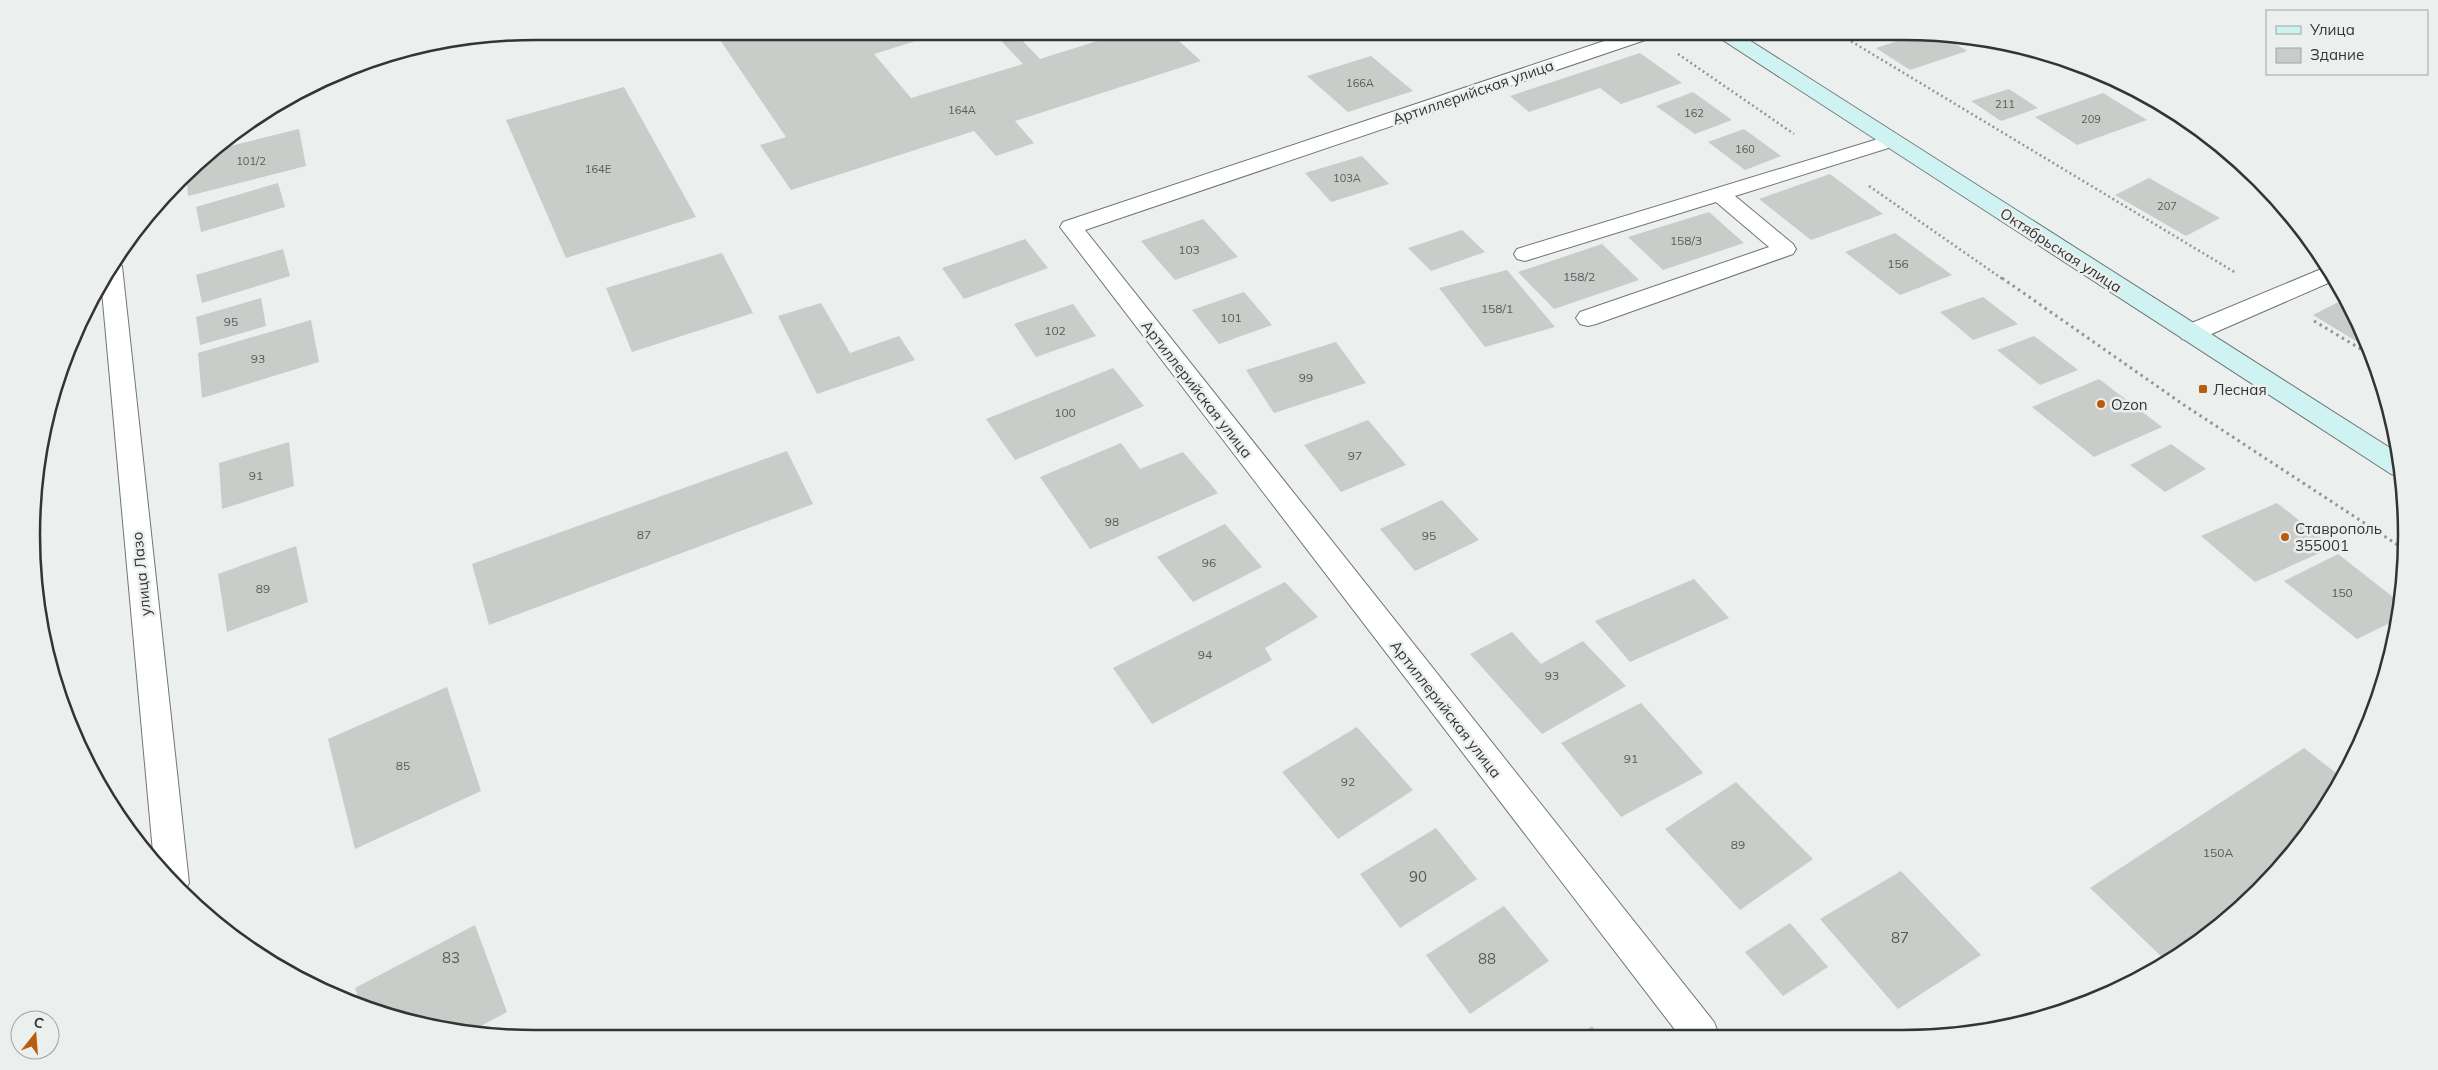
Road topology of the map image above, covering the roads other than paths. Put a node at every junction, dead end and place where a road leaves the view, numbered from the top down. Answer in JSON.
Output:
{"nodes":[{"id":1,"x":1626,"y":40,"type":"edge"},
{"id":2,"x":1736,"y":40,"type":"edge"},
{"id":3,"x":1891,"y":141,"type":"junction"},
{"id":4,"x":1719,"y":194,"type":"junction"},
{"id":5,"x":1525,"y":254,"type":"dead end"},
{"id":6,"x":2324,"y":275,"type":"edge"},
{"id":7,"x":112,"y":277,"type":"edge"},
{"id":8,"x":1588,"y":318,"type":"dead end"},
{"id":9,"x":2191,"y":333,"type":"junction"},
{"id":10,"x":2393,"y":462,"type":"edge"},
{"id":11,"x":171,"y":869,"type":"edge"},
{"id":12,"x":1697,"y":1030,"type":"edge"}],
"edges":[{"from":1,"to":12,"type":"street","name":"Артиллерийская улица"},
{"from":2,"to":3,"type":"main road","name":"Октябрьская улица"},
{"from":3,"to":4,"type":"street"},
{"from":3,"to":9,"type":"main road","name":"Октябрьская улица"},
{"from":4,"to":5,"type":"street"},
{"from":4,"to":8,"type":"street"},
{"from":6,"to":9,"type":"street"},
{"from":7,"to":11,"type":"street","name":"улица Лазо"},
{"from":9,"to":10,"type":"main road","name":"Октябрьская улица"}]}
